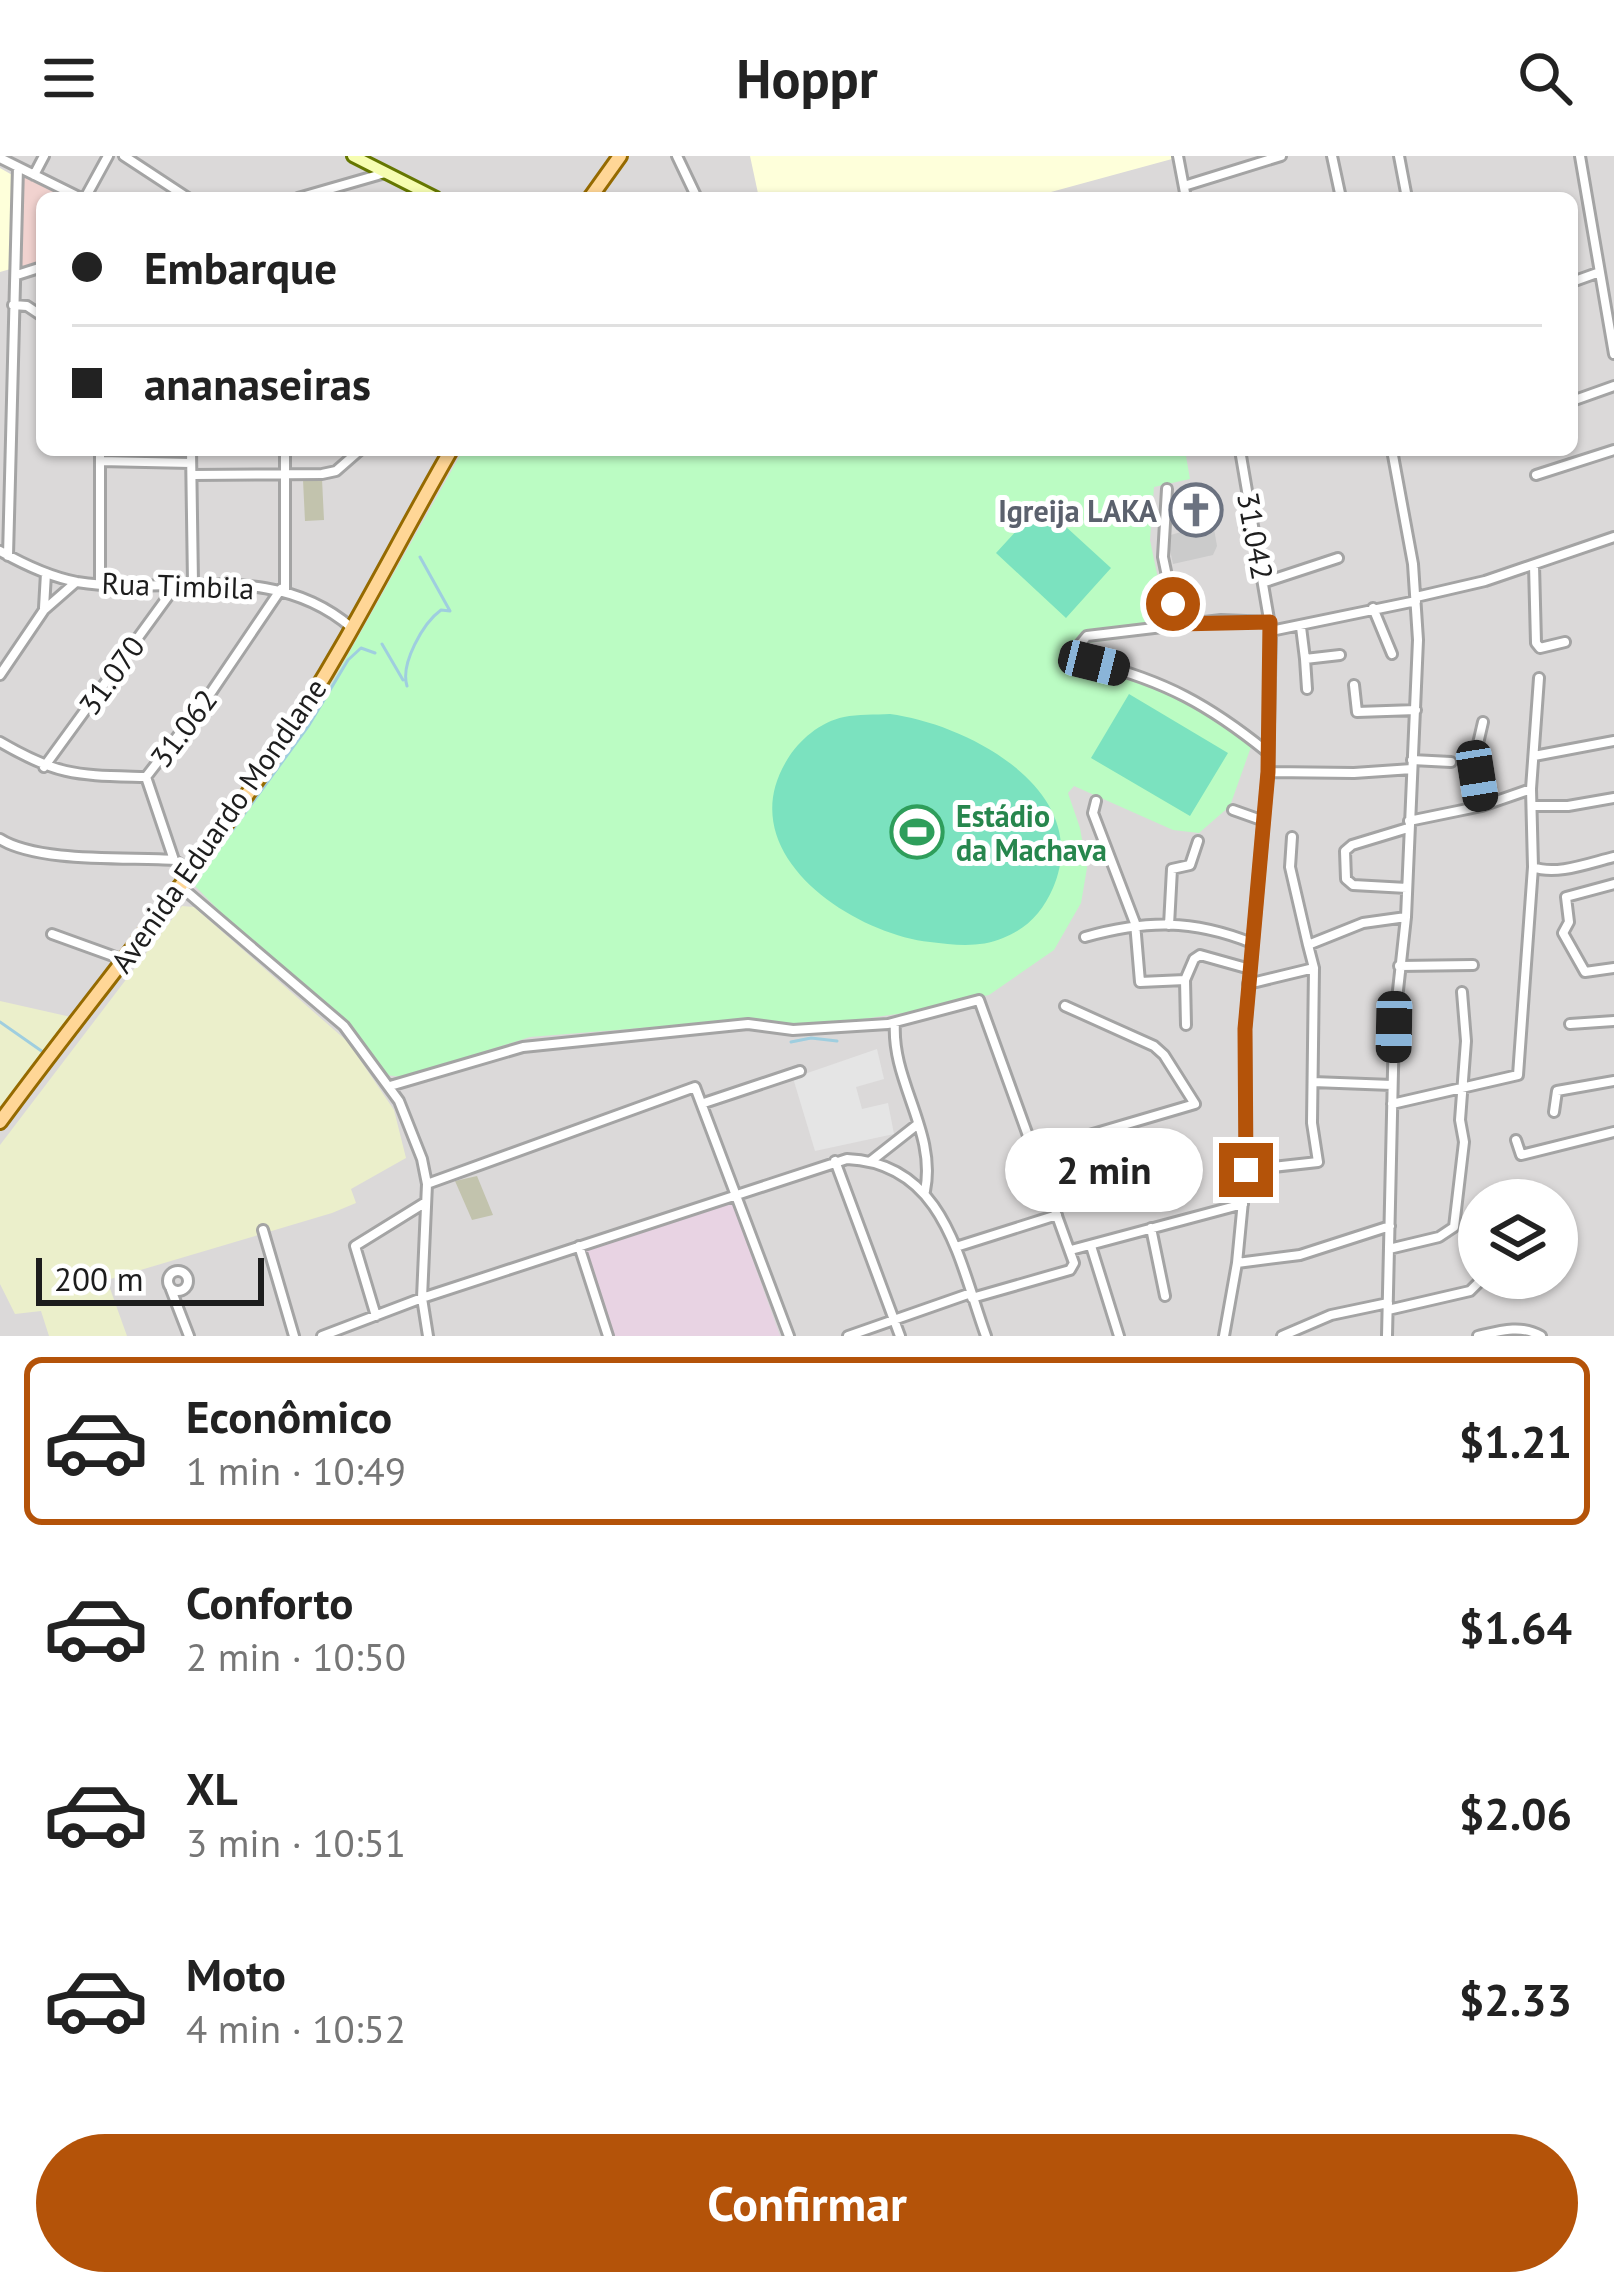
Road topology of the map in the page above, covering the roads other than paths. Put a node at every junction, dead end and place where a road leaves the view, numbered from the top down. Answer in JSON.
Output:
{"nodes":[{"id":1,"x":44,"y":156,"type":"edge"},
{"id":2,"x":108,"y":156,"type":"edge"},
{"id":3,"x":124,"y":156,"type":"edge"},
{"id":4,"x":353,"y":156,"type":"edge"},
{"id":5,"x":620,"y":156,"type":"edge"},
{"id":6,"x":677,"y":156,"type":"edge"},
{"id":7,"x":1178,"y":156,"type":"edge"},
{"id":8,"x":1281,"y":156,"type":"edge"},
{"id":9,"x":1332,"y":156,"type":"edge"},
{"id":10,"x":1399,"y":156,"type":"edge"},
{"id":11,"x":1580,"y":156,"type":"edge"},
{"id":12,"x":0,"y":158,"type":"edge"},
{"id":13,"x":18,"y":167,"type":"junction"},
{"id":14,"x":386,"y":172,"type":"junction"},
{"id":15,"x":34,"y":175,"type":"junction"},
{"id":16,"x":411,"y":184,"type":"junction"},
{"id":17,"x":1184,"y":186,"type":"junction"},
{"id":18,"x":60,"y":192,"type":"edge"},
{"id":19,"x":87,"y":192,"type":"edge"},
{"id":20,"x":179,"y":192,"type":"edge"},
{"id":21,"x":318,"y":192,"type":"edge"},
{"id":22,"x":409,"y":192,"type":"edge"},
{"id":23,"x":425,"y":192,"type":"edge"},
{"id":24,"x":594,"y":192,"type":"edge"},
{"id":25,"x":694,"y":192,"type":"edge"},
{"id":26,"x":1185,"y":192,"type":"edge"},
{"id":27,"x":1340,"y":192,"type":"edge"},
{"id":28,"x":1406,"y":192,"type":"edge"},
{"id":29,"x":36,"y":269,"type":"edge"},
{"id":30,"x":1598,"y":274,"type":"junction"},
{"id":31,"x":17,"y":275,"type":"junction"},
{"id":32,"x":1578,"y":279,"type":"edge"},
{"id":33,"x":13,"y":305,"type":"junction"},
{"id":34,"x":36,"y":312,"type":"edge"},
{"id":35,"x":1614,"y":354,"type":"edge"},
{"id":36,"x":1614,"y":386,"type":"edge"},
{"id":37,"x":1578,"y":399,"type":"edge"},
{"id":38,"x":0,"y":445,"type":"edge"},
{"id":39,"x":1614,"y":450,"type":"edge"},
{"id":40,"x":10,"y":451,"type":"junction"},
{"id":41,"x":100,"y":456,"type":"edge"},
{"id":42,"x":191,"y":456,"type":"edge"},
{"id":43,"x":285,"y":456,"type":"edge"},
{"id":44,"x":352,"y":456,"type":"edge"},
{"id":45,"x":448,"y":456,"type":"edge"},
{"id":46,"x":1241,"y":456,"type":"edge"},
{"id":47,"x":1393,"y":456,"type":"edge"},
{"id":48,"x":100,"y":461,"type":"junction"},
{"id":49,"x":191,"y":463,"type":"junction"},
{"id":50,"x":284,"y":474,"type":"junction"},
{"id":51,"x":192,"y":475,"type":"junction"},
{"id":52,"x":1536,"y":475,"type":"dead end"},
{"id":53,"x":1167,"y":489,"type":"dead end"},
{"id":54,"x":1614,"y":537,"type":"edge"},
{"id":55,"x":2,"y":553,"type":"edge"},
{"id":56,"x":1338,"y":559,"type":"dead end"},
{"id":57,"x":1534,"y":565,"type":"junction"},
{"id":58,"x":46,"y":573,"type":"junction"},
{"id":59,"x":76,"y":582,"type":"junction"},
{"id":60,"x":1264,"y":582,"type":"junction"},
{"id":61,"x":100,"y":583,"type":"junction"},
{"id":62,"x":178,"y":583,"type":"junction"},
{"id":63,"x":194,"y":583,"type":"junction"},
{"id":64,"x":283,"y":590,"type":"junction"},
{"id":65,"x":1416,"y":599,"type":"junction"},
{"id":66,"x":1373,"y":608,"type":"junction"},
{"id":67,"x":44,"y":610,"type":"junction"},
{"id":68,"x":1178,"y":624,"type":"junction"},
{"id":69,"x":1271,"y":627,"type":"junction"},
{"id":70,"x":1301,"y":627,"type":"junction"},
{"id":71,"x":352,"y":628,"type":"junction"},
{"id":72,"x":1564,"y":642,"type":"dead end"},
{"id":73,"x":1392,"y":654,"type":"dead end"},
{"id":74,"x":1340,"y":655,"type":"dead end"},
{"id":75,"x":1305,"y":659,"type":"junction"},
{"id":76,"x":0,"y":675,"type":"edge"},
{"id":77,"x":1539,"y":678,"type":"dead end"},
{"id":78,"x":1354,"y":685,"type":"dead end"},
{"id":79,"x":1307,"y":689,"type":"dead end"},
{"id":80,"x":1415,"y":710,"type":"junction"},
{"id":81,"x":1483,"y":722,"type":"dead end"},
{"id":82,"x":1614,"y":741,"type":"edge"},
{"id":83,"x":0,"y":742,"type":"edge"},
{"id":84,"x":1266,"y":751,"type":"junction"},
{"id":85,"x":1534,"y":756,"type":"junction"},
{"id":86,"x":1450,"y":762,"type":"dead end"},
{"id":87,"x":1412,"y":764,"type":"junction"},
{"id":88,"x":44,"y":767,"type":"junction"},
{"id":89,"x":1268,"y":772,"type":"junction"},
{"id":90,"x":146,"y":778,"type":"junction"},
{"id":91,"x":1531,"y":789,"type":"junction"},
{"id":92,"x":1614,"y":798,"type":"edge"},
{"id":93,"x":1096,"y":801,"type":"dead end"},
{"id":94,"x":1482,"y":806,"type":"junction"},
{"id":95,"x":1532,"y":806,"type":"junction"},
{"id":96,"x":1233,"y":810,"type":"dead end"},
{"id":97,"x":1264,"y":821,"type":"junction"},
{"id":98,"x":1408,"y":824,"type":"junction"},
{"id":99,"x":1292,"y":837,"type":"dead end"},
{"id":100,"x":0,"y":839,"type":"edge"},
{"id":101,"x":1198,"y":841,"type":"dead end"},
{"id":102,"x":1614,"y":857,"type":"edge"},
{"id":103,"x":174,"y":860,"type":"junction"},
{"id":104,"x":1533,"y":867,"type":"junction"},
{"id":105,"x":190,"y":871,"type":"junction"},
{"id":106,"x":1614,"y":884,"type":"edge"},
{"id":107,"x":180,"y":886,"type":"junction"},
{"id":108,"x":1407,"y":888,"type":"junction"},
{"id":109,"x":1406,"y":917,"type":"junction"},
{"id":110,"x":1136,"y":923,"type":"junction"},
{"id":111,"x":1169,"y":925,"type":"junction"},
{"id":112,"x":52,"y":934,"type":"dead end"},
{"id":113,"x":1084,"y":937,"type":"dead end"},
{"id":114,"x":1252,"y":944,"type":"junction"},
{"id":115,"x":1308,"y":945,"type":"junction"},
{"id":116,"x":124,"y":960,"type":"junction"},
{"id":117,"x":1474,"y":965,"type":"dead end"},
{"id":118,"x":1399,"y":966,"type":"junction"},
{"id":119,"x":1314,"y":968,"type":"junction"},
{"id":120,"x":1614,"y":968,"type":"edge"},
{"id":121,"x":1250,"y":969,"type":"junction"},
{"id":122,"x":1185,"y":980,"type":"junction"},
{"id":123,"x":1248,"y":984,"type":"junction"},
{"id":124,"x":1462,"y":992,"type":"dead end"},
{"id":125,"x":1065,"y":1006,"type":"dead end"},
{"id":126,"x":1614,"y":1021,"type":"edge"},
{"id":127,"x":895,"y":1023,"type":"junction"},
{"id":128,"x":1570,"y":1024,"type":"dead end"},
{"id":129,"x":1186,"y":1025,"type":"dead end"},
{"id":130,"x":800,"y":1071,"type":"dead end"},
{"id":131,"x":1313,"y":1082,"type":"junction"},
{"id":132,"x":1614,"y":1082,"type":"edge"},
{"id":133,"x":1392,"y":1084,"type":"junction"},
{"id":134,"x":390,"y":1086,"type":"junction"},
{"id":135,"x":1460,"y":1088,"type":"junction"},
{"id":136,"x":704,"y":1103,"type":"junction"},
{"id":137,"x":1392,"y":1104,"type":"junction"},
{"id":138,"x":1554,"y":1112,"type":"dead end"},
{"id":139,"x":0,"y":1122,"type":"edge"},
{"id":140,"x":918,"y":1124,"type":"junction"},
{"id":141,"x":1614,"y":1132,"type":"edge"},
{"id":142,"x":1516,"y":1140,"type":"dead end"},
{"id":143,"x":1035,"y":1151,"type":"junction"},
{"id":144,"x":835,"y":1161,"type":"junction"},
{"id":145,"x":871,"y":1161,"type":"junction"},
{"id":146,"x":1246,"y":1170,"type":"junction"},
{"id":147,"x":427,"y":1184,"type":"junction"},
{"id":148,"x":925,"y":1192,"type":"junction"},
{"id":149,"x":736,"y":1193,"type":"junction"},
{"id":150,"x":426,"y":1202,"type":"junction"},
{"id":151,"x":1243,"y":1204,"type":"junction"},
{"id":152,"x":1057,"y":1215,"type":"junction"},
{"id":153,"x":1390,"y":1226,"type":"junction"},
{"id":154,"x":1151,"y":1228,"type":"junction"},
{"id":155,"x":263,"y":1230,"type":"dead end"},
{"id":156,"x":579,"y":1246,"type":"junction"},
{"id":157,"x":956,"y":1246,"type":"junction"},
{"id":158,"x":1090,"y":1246,"type":"junction"},
{"id":159,"x":1389,"y":1249,"type":"junction"},
{"id":160,"x":1071,"y":1250,"type":"junction"},
{"id":161,"x":1237,"y":1263,"type":"junction"},
{"id":162,"x":170,"y":1287,"type":"junction"},
{"id":163,"x":185,"y":1288,"type":"junction"},
{"id":164,"x":1458,"y":1293,"type":"edge"},
{"id":165,"x":972,"y":1296,"type":"junction"},
{"id":166,"x":1165,"y":1296,"type":"dead end"},
{"id":167,"x":422,"y":1298,"type":"junction"},
{"id":168,"x":1388,"y":1307,"type":"junction"},
{"id":169,"x":181,"y":1311,"type":"junction"},
{"id":170,"x":376,"y":1316,"type":"junction"},
{"id":171,"x":895,"y":1319,"type":"junction"},
{"id":172,"x":189,"y":1336,"type":"edge"},
{"id":173,"x":294,"y":1336,"type":"edge"},
{"id":174,"x":322,"y":1336,"type":"edge"},
{"id":175,"x":428,"y":1336,"type":"edge"},
{"id":176,"x":608,"y":1336,"type":"edge"},
{"id":177,"x":789,"y":1336,"type":"edge"},
{"id":178,"x":848,"y":1336,"type":"edge"},
{"id":179,"x":900,"y":1336,"type":"edge"},
{"id":180,"x":986,"y":1336,"type":"edge"},
{"id":181,"x":1119,"y":1336,"type":"edge"},
{"id":182,"x":1224,"y":1336,"type":"edge"},
{"id":183,"x":1282,"y":1336,"type":"edge"},
{"id":184,"x":1387,"y":1336,"type":"edge"},
{"id":185,"x":1478,"y":1336,"type":"edge"},
{"id":186,"x":1540,"y":1336,"type":"edge"}],
"edges":[{"from":1,"to":15,"type":"street"},
{"from":2,"to":19,"type":"street"},
{"from":3,"to":20,"type":"street"},
{"from":4,"to":14,"type":"street"},
{"from":5,"to":24,"type":"main road"},
{"from":6,"to":25,"type":"street"},
{"from":7,"to":17,"type":"street"},
{"from":8,"to":17,"type":"street"},
{"from":9,"to":27,"type":"street"},
{"from":10,"to":28,"type":"street"},
{"from":11,"to":30,"type":"street"},
{"from":12,"to":13,"type":"street"},
{"from":13,"to":15,"type":"street"},
{"from":13,"to":31,"type":"street"},
{"from":14,"to":16,"type":"street"},
{"from":14,"to":21,"type":"street"},
{"from":15,"to":18,"type":"street"},
{"from":16,"to":22,"type":"street"},
{"from":16,"to":23,"type":"street"},
{"from":17,"to":26,"type":"street"},
{"from":29,"to":31,"type":"street"},
{"from":30,"to":32,"type":"street"},
{"from":30,"to":35,"type":"street"},
{"from":31,"to":33,"type":"street"},
{"from":33,"to":34,"type":"street"},
{"from":33,"to":40,"type":"street"},
{"from":36,"to":37,"type":"street"},
{"from":38,"to":40,"type":"street"},
{"from":39,"to":52,"type":"street"},
{"from":40,"to":55,"type":"street"},
{"from":41,"to":48,"type":"street"},
{"from":42,"to":49,"type":"street"},
{"from":43,"to":50,"type":"street"},
{"from":44,"to":50,"type":"street"},
{"from":45,"to":71,"type":"main road","name":"Avenida Eduardo Mondlane"},
{"from":46,"to":60,"type":"street","name":"31.042"},
{"from":47,"to":65,"type":"street"},
{"from":48,"to":49,"type":"street"},
{"from":48,"to":61,"type":"street"},
{"from":49,"to":51,"type":"street"},
{"from":50,"to":51,"type":"street"},
{"from":50,"to":64,"type":"street"},
{"from":51,"to":63,"type":"street"},
{"from":53,"to":68,"type":"street"},
{"from":54,"to":57,"type":"street"},
{"from":55,"to":58,"type":"street","name":"Rua Timbila"},
{"from":56,"to":60,"type":"street"},
{"from":57,"to":65,"type":"street"},
{"from":57,"to":72,"type":"street"},
{"from":58,"to":59,"type":"street","name":"Rua Timbila"},
{"from":58,"to":67,"type":"street"},
{"from":59,"to":61,"type":"street","name":"Rua Timbila"},
{"from":59,"to":67,"type":"street"},
{"from":60,"to":69,"type":"street","name":"31.042"},
{"from":61,"to":62,"type":"street","name":"Rua Timbila"},
{"from":62,"to":63,"type":"street","name":"Rua Timbila"},
{"from":62,"to":88,"type":"street","name":"31.070"},
{"from":63,"to":64,"type":"street","name":"Rua Timbila"},
{"from":64,"to":71,"type":"street","name":"Rua Timbila"},
{"from":64,"to":90,"type":"street","name":"31.062"},
{"from":65,"to":66,"type":"street"},
{"from":65,"to":80,"type":"street"},
{"from":66,"to":70,"type":"street"},
{"from":66,"to":73,"type":"street"},
{"from":67,"to":76,"type":"street"},
{"from":68,"to":69,"type":"street"},
{"from":68,"to":84,"type":"street"},
{"from":69,"to":70,"type":"street"},
{"from":69,"to":84,"type":"street","name":"31.042"},
{"from":70,"to":75,"type":"street"},
{"from":71,"to":105,"type":"main road","name":"Avenida Eduardo Mondlane"},
{"from":74,"to":75,"type":"street"},
{"from":75,"to":79,"type":"street"},
{"from":77,"to":85,"type":"street"},
{"from":78,"to":80,"type":"street"},
{"from":80,"to":87,"type":"street"},
{"from":81,"to":94,"type":"street"},
{"from":82,"to":85,"type":"street"},
{"from":83,"to":88,"type":"street"},
{"from":84,"to":89,"type":"street","name":"31.042"},
{"from":85,"to":91,"type":"street"},
{"from":86,"to":87,"type":"street"},
{"from":87,"to":89,"type":"street"},
{"from":87,"to":98,"type":"street"},
{"from":88,"to":90,"type":"street"},
{"from":89,"to":97,"type":"street","name":"31.042"},
{"from":90,"to":103,"type":"street","name":"31.062"},
{"from":91,"to":94,"type":"street"},
{"from":91,"to":95,"type":"street"},
{"from":92,"to":95,"type":"street"},
{"from":93,"to":110,"type":"street"},
{"from":94,"to":98,"type":"street"},
{"from":95,"to":104,"type":"street"},
{"from":96,"to":97,"type":"street"},
{"from":97,"to":114,"type":"street","name":"31.042"},
{"from":98,"to":108,"type":"street"},
{"from":98,"to":108,"type":"street"},
{"from":99,"to":115,"type":"street"},
{"from":100,"to":103,"type":"street"},
{"from":101,"to":111,"type":"street"},
{"from":102,"to":104,"type":"street"},
{"from":103,"to":105,"type":"street"},
{"from":104,"to":135,"type":"street"},
{"from":105,"to":107,"type":"main road","name":"Avenida Eduardo Mondlane"},
{"from":106,"to":120,"type":"street"},
{"from":107,"to":116,"type":"main road","name":"Avenida Eduardo Mondlane"},
{"from":107,"to":134,"type":"street"},
{"from":108,"to":109,"type":"street"},
{"from":109,"to":115,"type":"street"},
{"from":109,"to":118,"type":"street"},
{"from":110,"to":111,"type":"street"},
{"from":110,"to":113,"type":"street"},
{"from":110,"to":122,"type":"street"},
{"from":111,"to":114,"type":"street"},
{"from":112,"to":116,"type":"street"},
{"from":114,"to":121,"type":"street","name":"31.042"},
{"from":115,"to":119,"type":"street"},
{"from":116,"to":139,"type":"main road","name":"Avenida Eduardo Mondlane"},
{"from":117,"to":118,"type":"street"},
{"from":118,"to":133,"type":"street"},
{"from":119,"to":123,"type":"street"},
{"from":119,"to":131,"type":"street"},
{"from":121,"to":122,"type":"street"},
{"from":121,"to":123,"type":"street","name":"31.042"},
{"from":122,"to":129,"type":"street"},
{"from":123,"to":146,"type":"street","name":"31.042"},
{"from":124,"to":135,"type":"street"},
{"from":125,"to":143,"type":"street"},
{"from":126,"to":128,"type":"street"},
{"from":127,"to":134,"type":"street"},
{"from":127,"to":140,"type":"street"},
{"from":127,"to":143,"type":"street"},
{"from":130,"to":136,"type":"street"},
{"from":131,"to":133,"type":"street"},
{"from":131,"to":146,"type":"street"},
{"from":132,"to":138,"type":"street"},
{"from":133,"to":137,"type":"street"},
{"from":134,"to":147,"type":"street"},
{"from":135,"to":137,"type":"street"},
{"from":135,"to":159,"type":"street"},
{"from":136,"to":147,"type":"street"},
{"from":136,"to":149,"type":"street"},
{"from":137,"to":153,"type":"street"},
{"from":140,"to":145,"type":"street"},
{"from":140,"to":148,"type":"street"},
{"from":141,"to":142,"type":"street"},
{"from":143,"to":152,"type":"street"},
{"from":144,"to":145,"type":"street"},
{"from":144,"to":149,"type":"street"},
{"from":144,"to":171,"type":"street"},
{"from":145,"to":148,"type":"street"},
{"from":146,"to":151,"type":"street","name":"31.042"},
{"from":147,"to":150,"type":"street"},
{"from":148,"to":157,"type":"street"},
{"from":149,"to":156,"type":"street"},
{"from":149,"to":177,"type":"street"},
{"from":150,"to":167,"type":"street"},
{"from":150,"to":170,"type":"street"},
{"from":151,"to":154,"type":"street"},
{"from":151,"to":161,"type":"street","name":"31.042"},
{"from":152,"to":157,"type":"street"},
{"from":152,"to":160,"type":"street"},
{"from":153,"to":159,"type":"street"},
{"from":153,"to":161,"type":"street"},
{"from":154,"to":158,"type":"street"},
{"from":154,"to":166,"type":"street"},
{"from":155,"to":173,"type":"street"},
{"from":156,"to":167,"type":"street"},
{"from":156,"to":176,"type":"street"},
{"from":157,"to":165,"type":"street"},
{"from":158,"to":160,"type":"street"},
{"from":158,"to":181,"type":"street"},
{"from":159,"to":168,"type":"street"},
{"from":160,"to":165,"type":"street"},
{"from":161,"to":182,"type":"street","name":"31.042"},
{"from":162,"to":163,"type":"street"},
{"from":162,"to":163,"type":"street"},
{"from":162,"to":169,"type":"street"},
{"from":163,"to":169,"type":"street"},
{"from":164,"to":168,"type":"street"},
{"from":165,"to":171,"type":"street"},
{"from":165,"to":180,"type":"street"},
{"from":167,"to":170,"type":"street"},
{"from":167,"to":175,"type":"street"},
{"from":168,"to":183,"type":"street"},
{"from":168,"to":184,"type":"street"},
{"from":169,"to":172,"type":"street"},
{"from":170,"to":174,"type":"street"},
{"from":171,"to":178,"type":"street"},
{"from":171,"to":179,"type":"street"},
{"from":185,"to":186,"type":"street"}]}
